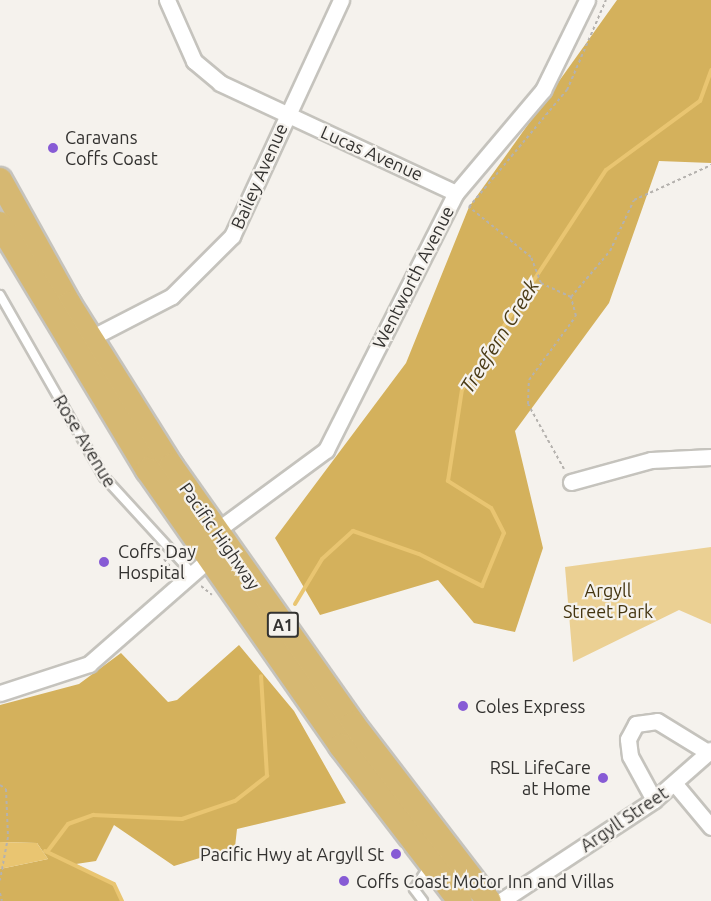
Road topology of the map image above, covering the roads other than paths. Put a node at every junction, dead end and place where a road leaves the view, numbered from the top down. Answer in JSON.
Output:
{"nodes":[{"id":1,"x":167,"y":0,"type":"edge"},
{"id":2,"x":341,"y":0,"type":"edge"},
{"id":3,"x":587,"y":0,"type":"edge"},
{"id":4,"x":287,"y":116,"type":"junction"},
{"id":5,"x":0,"y":180,"type":"edge"},
{"id":6,"x":456,"y":193,"type":"junction"},
{"id":7,"x":0,"y":224,"type":"edge"},
{"id":8,"x":0,"y":295,"type":"edge"},
{"id":9,"x":80,"y":344,"type":"junction"},
{"id":10,"x":711,"y":457,"type":"edge"},
{"id":11,"x":571,"y":482,"type":"road end"},
{"id":12,"x":216,"y":531,"type":"junction"},
{"id":13,"x":200,"y":565,"type":"junction"},
{"id":14,"x":0,"y":693,"type":"edge"},
{"id":15,"x":710,"y":751,"type":"edge"},
{"id":16,"x":675,"y":784,"type":"junction"},
{"id":17,"x":654,"y":800,"type":"junction"},
{"id":18,"x":711,"y":827,"type":"edge"},
{"id":19,"x":430,"y":864,"type":"junction"},
{"id":20,"x":423,"y":901,"type":"edge"},
{"id":21,"x":460,"y":901,"type":"edge"},
{"id":22,"x":489,"y":901,"type":"edge"},
{"id":23,"x":501,"y":901,"type":"edge"}],
"edges":[{"from":1,"to":4,"type":"street","name":"Lucas Avenue"},
{"from":2,"to":4,"type":"street","name":"Bailey Avenue"},
{"from":3,"to":6,"type":"street","name":"Wentworth Avenue"},
{"from":4,"to":6,"type":"street","name":"Lucas Avenue"},
{"from":4,"to":9,"type":"street","name":"Bailey Avenue"},
{"from":5,"to":9,"type":"highway","name":"Pacific Highway","number":"A1"},
{"from":6,"to":12,"type":"street","name":"Wentworth Avenue"},
{"from":7,"to":9,"type":"highway","name":"Pacific Highway","number":"A1"},
{"from":8,"to":13,"type":"lane","name":"Rose Avenue"},
{"from":9,"to":12,"type":"highway","name":"Pacific Highway","number":"A1"},
{"from":9,"to":13,"type":"highway","name":"Pacific Highway","number":"A1"},
{"from":10,"to":11,"type":"street"},
{"from":12,"to":22,"type":"highway","name":"Pacific Highway","number":"A1"},
{"from":13,"to":14,"type":"street"},
{"from":13,"to":19,"type":"highway","name":"Pacific Highway","number":"A1"},
{"from":15,"to":16,"type":"street","name":"Argyll Street"},
{"from":15,"to":17,"type":"street"},
{"from":16,"to":17,"type":"street","name":"Argyll Street"},
{"from":16,"to":18,"type":"street"},
{"from":17,"to":23,"type":"street","name":"Argyll Street"},
{"from":19,"to":20,"type":"lane"},
{"from":19,"to":21,"type":"highway","name":"Pacific Highway","number":"A1"}]}
